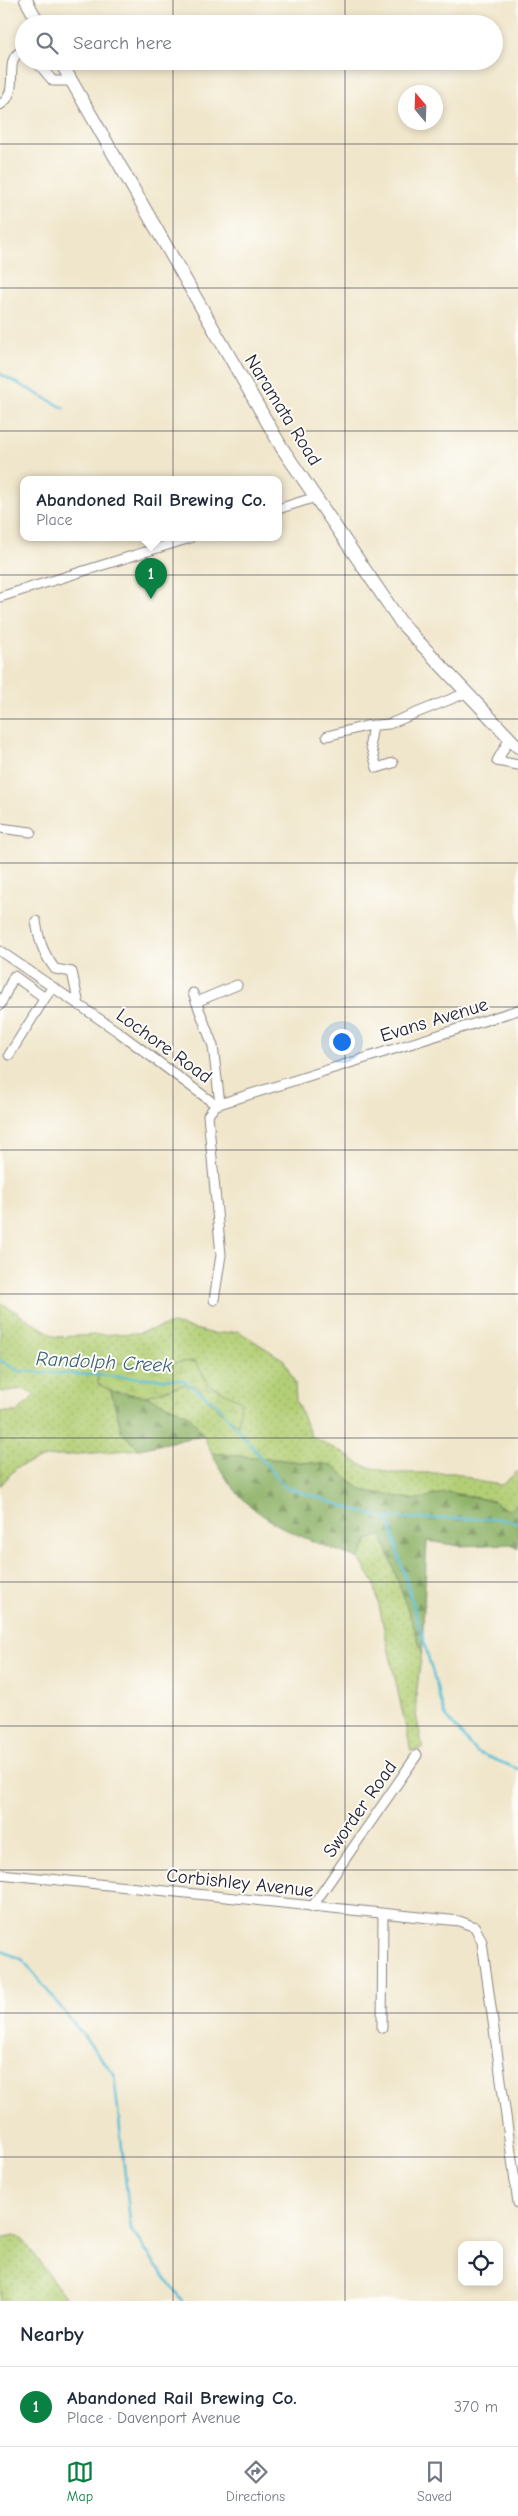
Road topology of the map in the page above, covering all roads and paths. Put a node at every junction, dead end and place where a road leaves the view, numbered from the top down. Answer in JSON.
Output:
{"nodes":[{"id":1,"x":26,"y":0,"type":"edge"},
{"id":2,"x":34,"y":15,"type":"edge"},
{"id":3,"x":15,"y":52,"type":"edge"},
{"id":4,"x":44,"y":70,"type":"edge"},
{"id":5,"x":65,"y":70,"type":"edge"},
{"id":6,"x":71,"y":81,"type":"junction"},
{"id":7,"x":0,"y":105,"type":"edge"},
{"id":8,"x":316,"y":497,"type":"junction"},
{"id":9,"x":282,"y":509,"type":"edge"},
{"id":10,"x":180,"y":541,"type":"edge"},
{"id":11,"x":0,"y":598,"type":"edge"},
{"id":12,"x":466,"y":693,"type":"junction"},
{"id":13,"x":373,"y":725,"type":"junction"},
{"id":14,"x":328,"y":736,"type":"dead end"},
{"id":15,"x":514,"y":742,"type":"edge"},
{"id":16,"x":393,"y":763,"type":"dead end"},
{"id":17,"x":518,"y":765,"type":"edge"},
{"id":18,"x":0,"y":828,"type":"edge"},
{"id":19,"x":31,"y":832,"type":"dead end"},
{"id":20,"x":36,"y":921,"type":"dead end"},
{"id":21,"x":0,"y":950,"type":"edge"},
{"id":22,"x":236,"y":985,"type":"dead end"},
{"id":23,"x":53,"y":987,"type":"junction"},
{"id":24,"x":45,"y":998,"type":"junction"},
{"id":25,"x":0,"y":1005,"type":"edge"},
{"id":26,"x":79,"y":1005,"type":"junction"},
{"id":27,"x":518,"y":1010,"type":"edge"},
{"id":28,"x":9,"y":1056,"type":"dead end"},
{"id":29,"x":218,"y":1104,"type":"junction"},
{"id":30,"x":214,"y":1300,"type":"dead end"},
{"id":31,"x":417,"y":1755,"type":"dead end"},
{"id":32,"x":0,"y":1874,"type":"edge"},
{"id":33,"x":312,"y":1907,"type":"junction"},
{"id":34,"x":383,"y":1914,"type":"junction"},
{"id":35,"x":382,"y":2028,"type":"dead end"},
{"id":36,"x":518,"y":2203,"type":"edge"}],
"edges":[{"from":1,"to":2,"type":"main road"},
{"from":3,"to":7,"type":"street"},
{"from":4,"to":6,"type":"street"},
{"from":5,"to":6,"type":"main road","name":"Naramata Road"},
{"from":6,"to":8,"type":"main road","name":"Naramata Road"},
{"from":8,"to":9,"type":"street"},
{"from":8,"to":12,"type":"main road","name":"Naramata Road"},
{"from":10,"to":11,"type":"street"},
{"from":12,"to":13,"type":"street"},
{"from":12,"to":15,"type":"main road","name":"Naramata Road"},
{"from":13,"to":14,"type":"street"},
{"from":13,"to":16,"type":"street"},
{"from":15,"to":17,"type":"street"},
{"from":18,"to":19,"type":"street"},
{"from":20,"to":26,"type":"street"},
{"from":21,"to":23,"type":"street","name":"Lochore Road"},
{"from":22,"to":29,"type":"street"},
{"from":23,"to":24,"type":"street"},
{"from":23,"to":26,"type":"street","name":"Lochore Road"},
{"from":24,"to":25,"type":"street"},
{"from":24,"to":28,"type":"street"},
{"from":26,"to":29,"type":"street","name":"Lochore Road"},
{"from":27,"to":29,"type":"street","name":"Evans Avenue"},
{"from":29,"to":30,"type":"street","name":"Lochore Road"},
{"from":31,"to":33,"type":"street","name":"Sworder Road"},
{"from":32,"to":33,"type":"street","name":"Corbishley Avenue"},
{"from":33,"to":34,"type":"street","name":"Corbishley Avenue"},
{"from":34,"to":35,"type":"street"},
{"from":34,"to":36,"type":"street","name":"Corbishley Avenue"}]}
